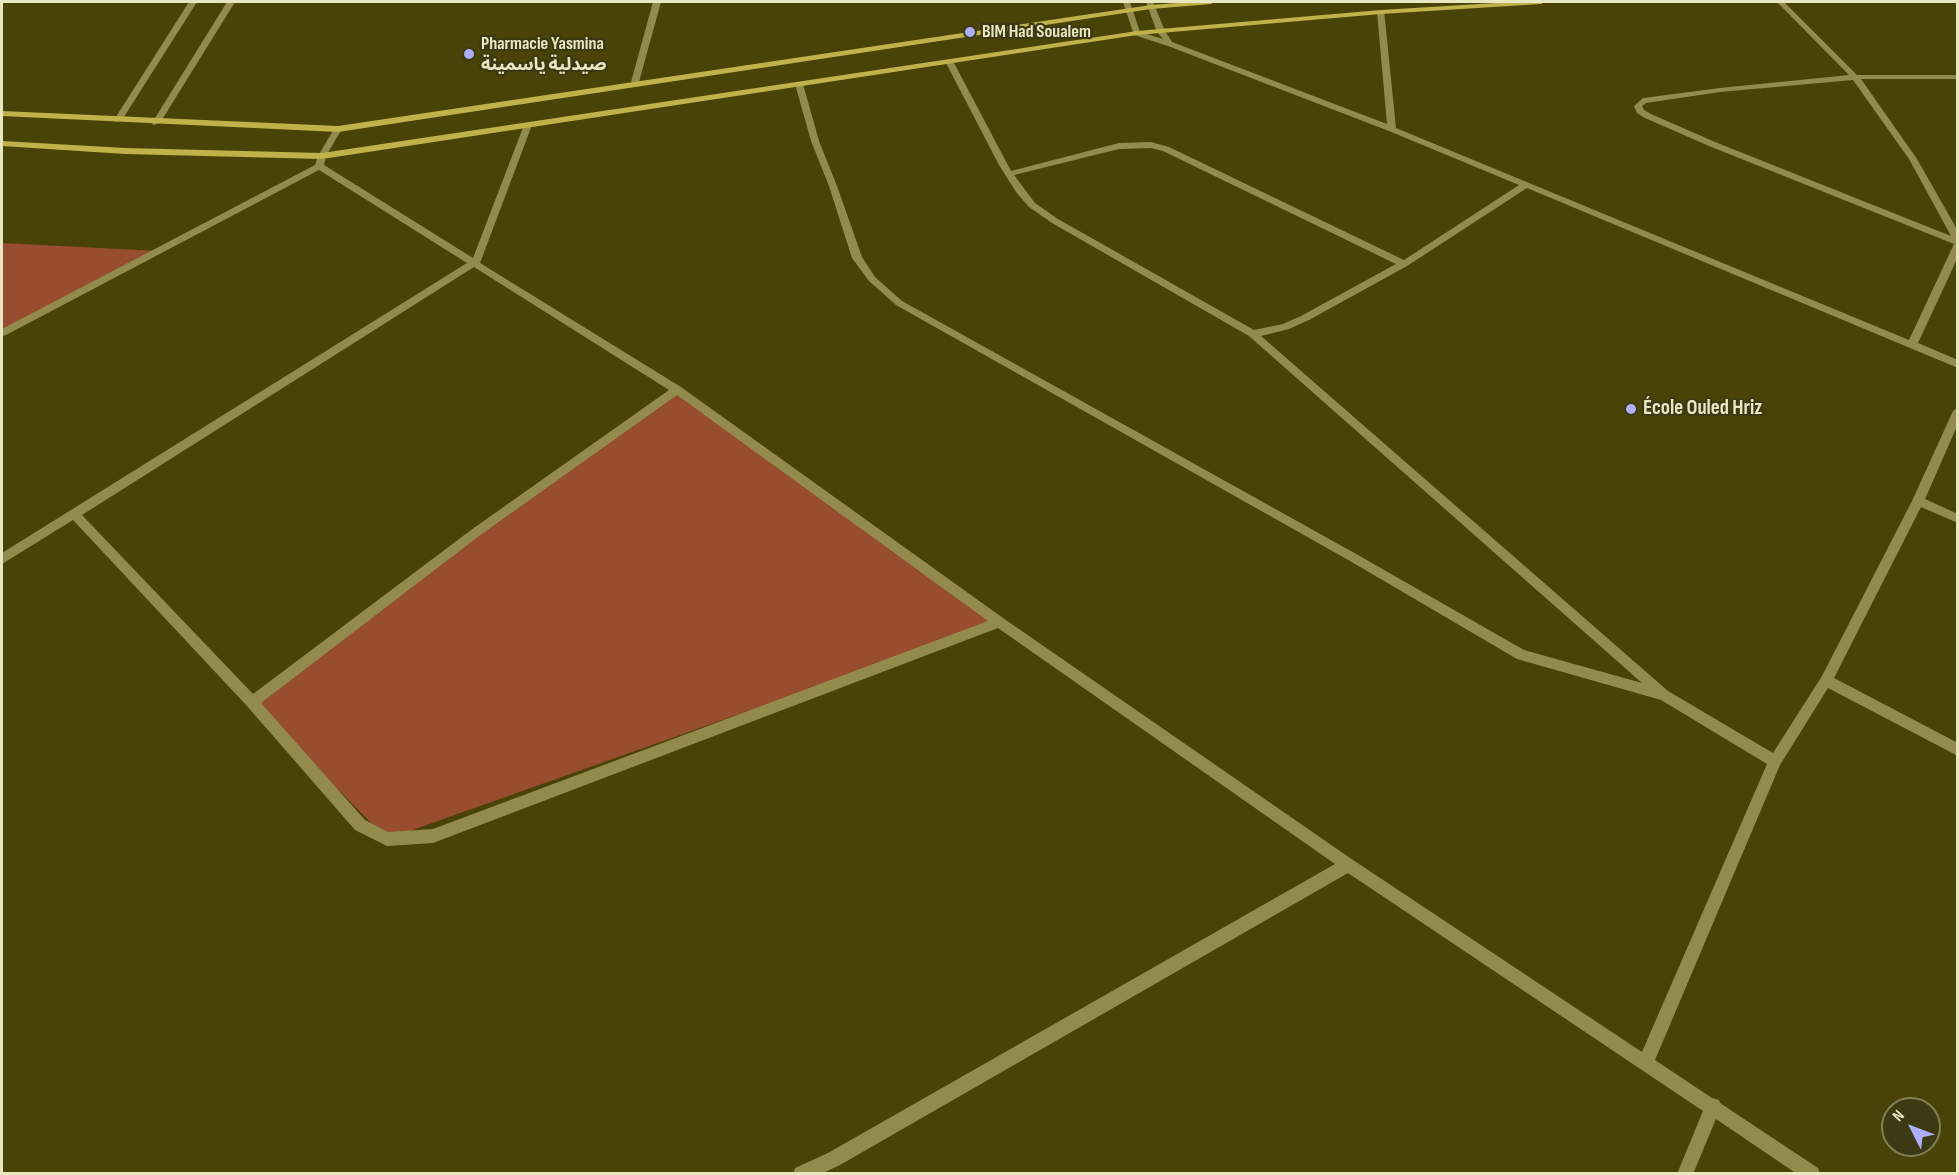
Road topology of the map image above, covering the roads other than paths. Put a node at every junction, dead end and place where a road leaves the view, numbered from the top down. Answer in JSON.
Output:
{"nodes":[{"id":1,"x":193,"y":2,"type":"edge"},
{"id":2,"x":231,"y":2,"type":"edge"},
{"id":3,"x":657,"y":2,"type":"edge"},
{"id":4,"x":1211,"y":2,"type":"edge"},
{"id":5,"x":1541,"y":2,"type":"edge"},
{"id":6,"x":1780,"y":2,"type":"edge"},
{"id":7,"x":1150,"y":4,"type":"edge"},
{"id":8,"x":1127,"y":6,"type":"edge"},
{"id":9,"x":1381,"y":12,"type":"junction"},
{"id":10,"x":1161,"y":32,"type":"junction"},
{"id":11,"x":1137,"y":33,"type":"junction"},
{"id":12,"x":1172,"y":44,"type":"junction"},
{"id":13,"x":949,"y":61,"type":"junction"},
{"id":14,"x":1855,"y":77,"type":"junction"},
{"id":15,"x":1958,"y":77,"type":"edge"},
{"id":16,"x":635,"y":82,"type":"junction"},
{"id":17,"x":799,"y":84,"type":"junction"},
{"id":18,"x":2,"y":114,"type":"edge"},
{"id":19,"x":118,"y":120,"type":"junction"},
{"id":20,"x":156,"y":123,"type":"junction"},
{"id":21,"x":528,"y":125,"type":"junction"},
{"id":22,"x":338,"y":129,"type":"junction"},
{"id":23,"x":1392,"y":129,"type":"junction"},
{"id":24,"x":2,"y":144,"type":"edge"},
{"id":25,"x":321,"y":161,"type":"junction"},
{"id":26,"x":1009,"y":174,"type":"junction"},
{"id":27,"x":1526,"y":184,"type":"junction"},
{"id":28,"x":1958,"y":242,"type":"edge"},
{"id":29,"x":476,"y":262,"type":"junction"},
{"id":30,"x":1404,"y":264,"type":"junction"},
{"id":31,"x":2,"y":333,"type":"edge"},
{"id":32,"x":1253,"y":334,"type":"junction"},
{"id":33,"x":1912,"y":345,"type":"junction"},
{"id":34,"x":1958,"y":364,"type":"edge"},
{"id":35,"x":677,"y":390,"type":"junction"},
{"id":36,"x":1958,"y":411,"type":"edge"},
{"id":37,"x":1918,"y":501,"type":"junction"},
{"id":38,"x":75,"y":515,"type":"junction"},
{"id":39,"x":1958,"y":519,"type":"edge"},
{"id":40,"x":2,"y":559,"type":"edge"},
{"id":41,"x":999,"y":622,"type":"junction"},
{"id":42,"x":1826,"y":680,"type":"junction"},
{"id":43,"x":1664,"y":694,"type":"junction"},
{"id":44,"x":252,"y":702,"type":"junction"},
{"id":45,"x":1958,"y":750,"type":"edge"},
{"id":46,"x":1775,"y":761,"type":"junction"},
{"id":47,"x":1348,"y":865,"type":"junction"},
{"id":48,"x":1646,"y":1062,"type":"junction"},
{"id":49,"x":1713,"y":1106,"type":"junction"},
{"id":50,"x":834,"y":1159,"type":"junction"},
{"id":51,"x":801,"y":1173,"type":"edge"},
{"id":52,"x":824,"y":1173,"type":"edge"},
{"id":53,"x":1685,"y":1173,"type":"edge"},
{"id":54,"x":1812,"y":1173,"type":"edge"}],
"edges":[{"from":1,"to":19,"type":"street"},
{"from":2,"to":20,"type":"street"},
{"from":3,"to":16,"type":"street"},
{"from":4,"to":7,"type":"street"},
{"from":5,"to":9,"type":"street"},
{"from":6,"to":14,"type":"street"},
{"from":7,"to":8,"type":"street"},
{"from":7,"to":10,"type":"street"},
{"from":8,"to":11,"type":"street"},
{"from":8,"to":16,"type":"street"},
{"from":9,"to":10,"type":"street"},
{"from":9,"to":23,"type":"street"},
{"from":10,"to":11,"type":"street"},
{"from":10,"to":12,"type":"street"},
{"from":11,"to":12,"type":"street"},
{"from":11,"to":13,"type":"street"},
{"from":12,"to":23,"type":"street"},
{"from":13,"to":17,"type":"street"},
{"from":13,"to":26,"type":"street"},
{"from":14,"to":15,"type":"street"},
{"from":14,"to":28,"type":"street"},
{"from":14,"to":28,"type":"street"},
{"from":16,"to":22,"type":"street"},
{"from":17,"to":21,"type":"street"},
{"from":17,"to":43,"type":"street"},
{"from":18,"to":19,"type":"street"},
{"from":19,"to":20,"type":"street"},
{"from":20,"to":22,"type":"street"},
{"from":21,"to":25,"type":"street"},
{"from":21,"to":29,"type":"street"},
{"from":22,"to":25,"type":"street"},
{"from":23,"to":27,"type":"street"},
{"from":24,"to":25,"type":"street"},
{"from":25,"to":29,"type":"street"},
{"from":25,"to":31,"type":"street"},
{"from":26,"to":30,"type":"street"},
{"from":26,"to":32,"type":"street"},
{"from":27,"to":30,"type":"street"},
{"from":27,"to":33,"type":"street"},
{"from":28,"to":33,"type":"street"},
{"from":29,"to":35,"type":"street"},
{"from":29,"to":38,"type":"street"},
{"from":30,"to":32,"type":"street"},
{"from":32,"to":43,"type":"street"},
{"from":33,"to":34,"type":"street"},
{"from":35,"to":41,"type":"street"},
{"from":35,"to":44,"type":"street"},
{"from":36,"to":37,"type":"street"},
{"from":37,"to":39,"type":"street"},
{"from":37,"to":42,"type":"street"},
{"from":38,"to":40,"type":"street"},
{"from":38,"to":44,"type":"street"},
{"from":41,"to":44,"type":"street"},
{"from":41,"to":47,"type":"street"},
{"from":42,"to":45,"type":"street"},
{"from":42,"to":46,"type":"street"},
{"from":43,"to":46,"type":"street"},
{"from":46,"to":48,"type":"street"},
{"from":47,"to":48,"type":"street"},
{"from":47,"to":50,"type":"street"},
{"from":48,"to":49,"type":"street"},
{"from":49,"to":53,"type":"street"},
{"from":49,"to":54,"type":"street"},
{"from":50,"to":51,"type":"street"},
{"from":50,"to":52,"type":"street"}]}
